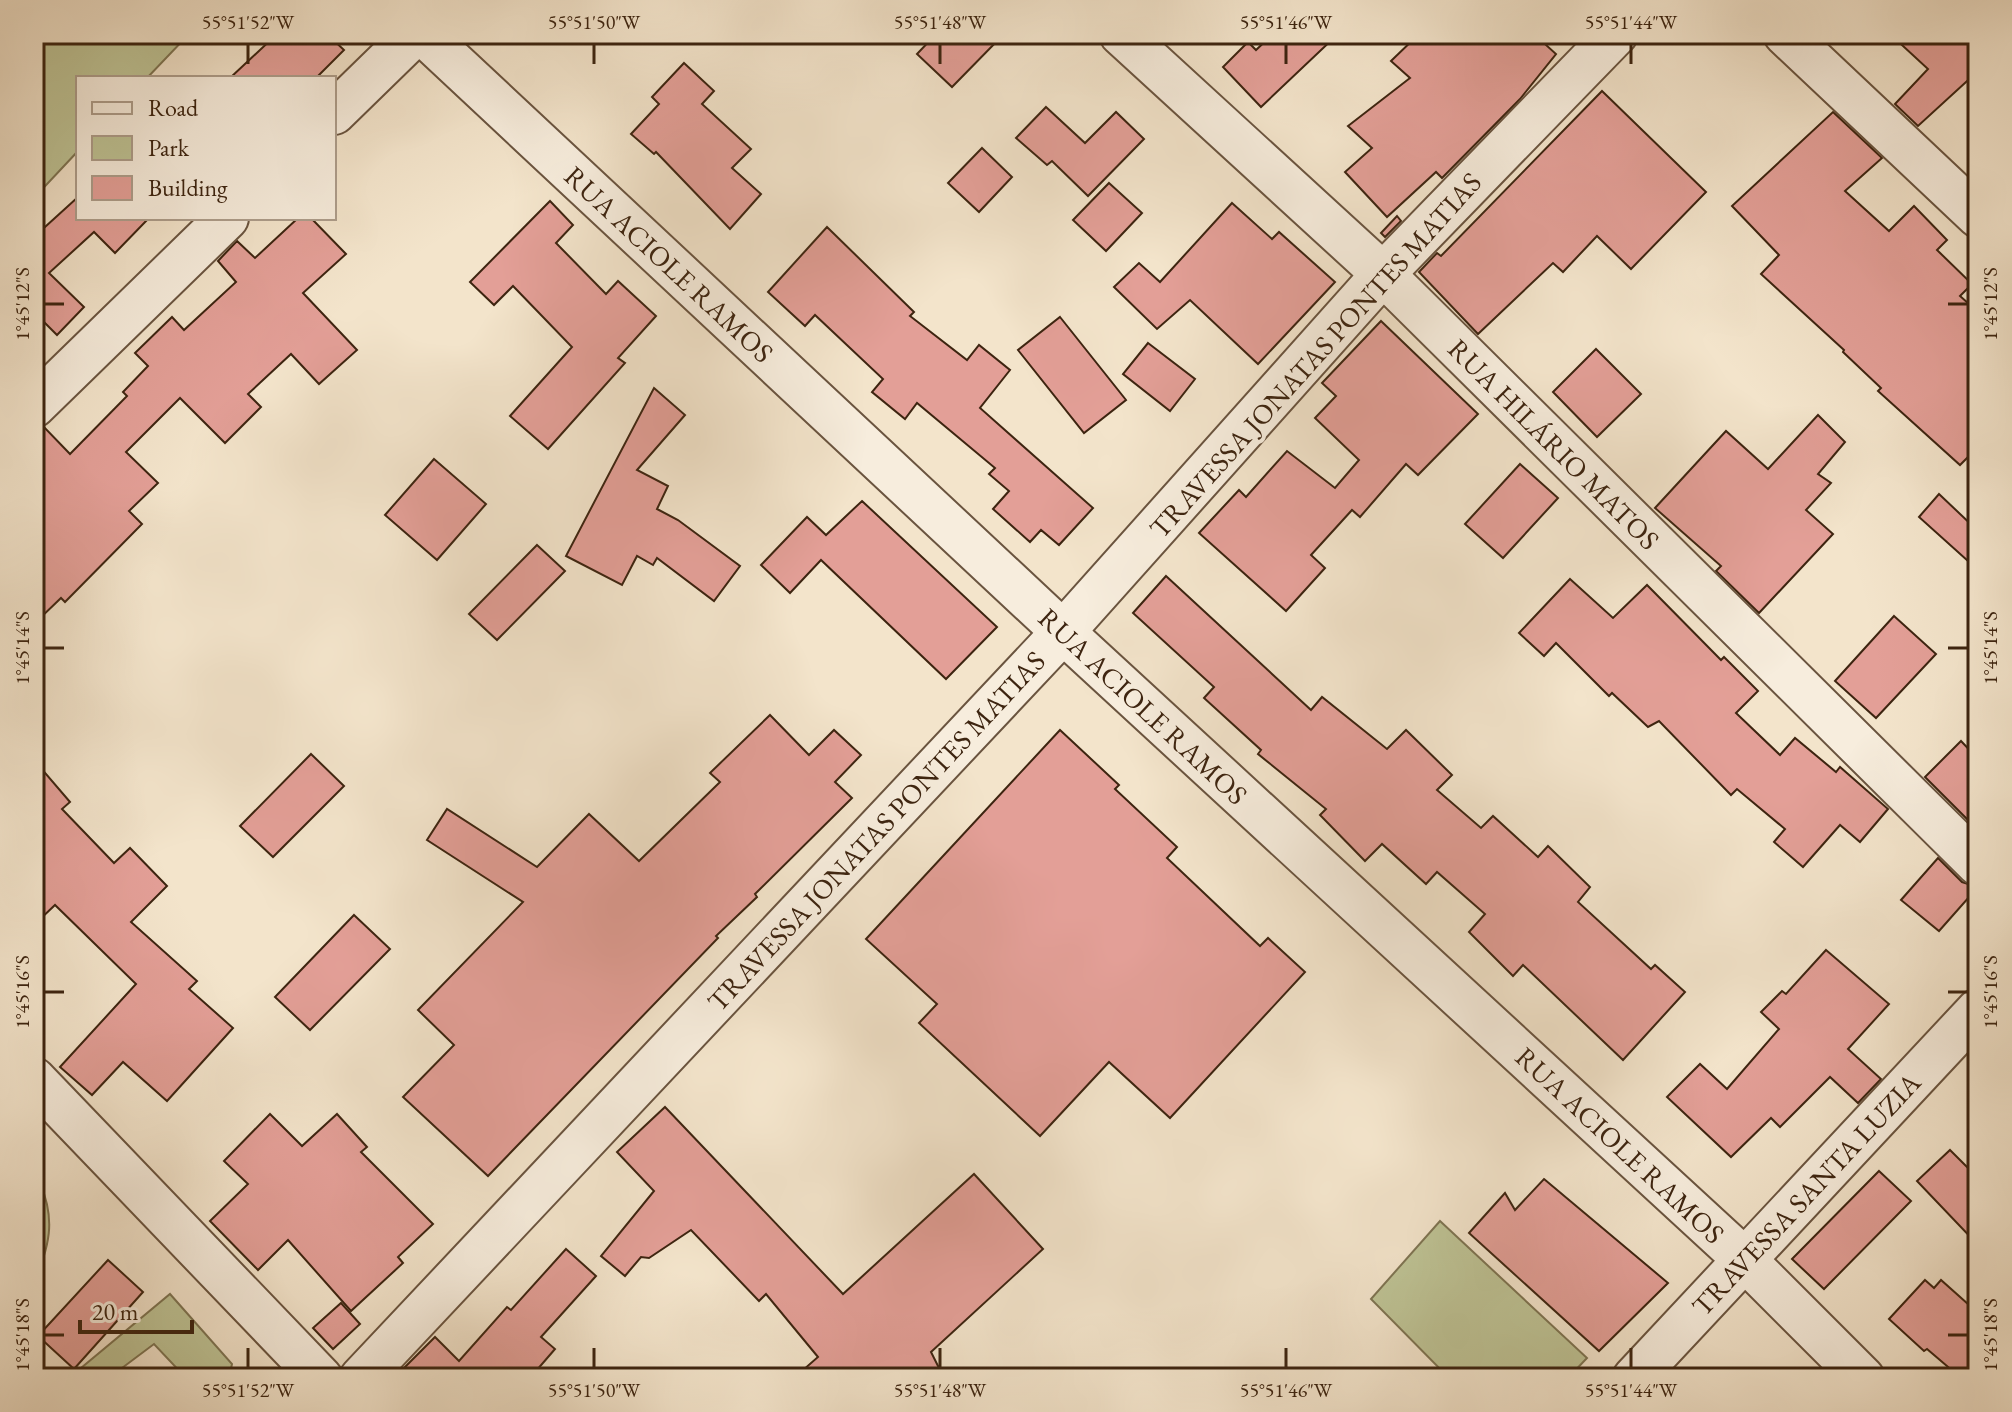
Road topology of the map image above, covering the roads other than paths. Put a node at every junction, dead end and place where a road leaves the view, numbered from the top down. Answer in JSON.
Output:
{"nodes":[{"id":1,"x":415,"y":34,"type":"edge"},
{"id":2,"x":423,"y":34,"type":"edge"},
{"id":3,"x":1121,"y":34,"type":"edge"},
{"id":4,"x":1616,"y":34,"type":"edge"},
{"id":5,"x":1785,"y":34,"type":"edge"},
{"id":6,"x":336,"y":111,"type":"edge"},
{"id":7,"x":1978,"y":216,"type":"edge"},
{"id":8,"x":225,"y":220,"type":"edge"},
{"id":9,"x":1383,"y":274,"type":"junction"},
{"id":10,"x":34,"y":406,"type":"edge"},
{"id":11,"x":1063,"y":632,"type":"junction"},
{"id":12,"x":1978,"y":864,"type":"edge"},
{"id":13,"x":1978,"y":1010,"type":"edge"},
{"id":14,"x":34,"y":1079,"type":"edge"},
{"id":15,"x":1744,"y":1259,"type":"junction"},
{"id":16,"x":321,"y":1378,"type":"edge"},
{"id":17,"x":361,"y":1378,"type":"edge"},
{"id":18,"x":1634,"y":1378,"type":"edge"},
{"id":19,"x":1863,"y":1378,"type":"edge"}],
"edges":[{"from":1,"to":6,"type":"street"},
{"from":2,"to":11,"type":"street","name":"RUA ACIOLE RAMOS"},
{"from":3,"to":9,"type":"street","name":"RUA HILÁRIO MATOS"},
{"from":4,"to":9,"type":"street","name":"TRAVESSA JONATAS PONTES MATIAS"},
{"from":5,"to":7,"type":"street"},
{"from":8,"to":10,"type":"street"},
{"from":9,"to":11,"type":"street","name":"TRAVESSA JONATAS PONTES MATIAS"},
{"from":9,"to":12,"type":"street","name":"RUA HILÁRIO MATOS"},
{"from":11,"to":15,"type":"street","name":"RUA ACIOLE RAMOS"},
{"from":11,"to":17,"type":"street","name":"TRAVESSA JONATAS PONTES MATIAS"},
{"from":13,"to":15,"type":"street","name":"TRAVESSA SANTA LUZIA"},
{"from":14,"to":16,"type":"street"},
{"from":15,"to":18,"type":"street","name":"TRAVESSA SANTA LUZIA"},
{"from":15,"to":19,"type":"street","name":"RUA ACIOLE RAMOS"}]}
